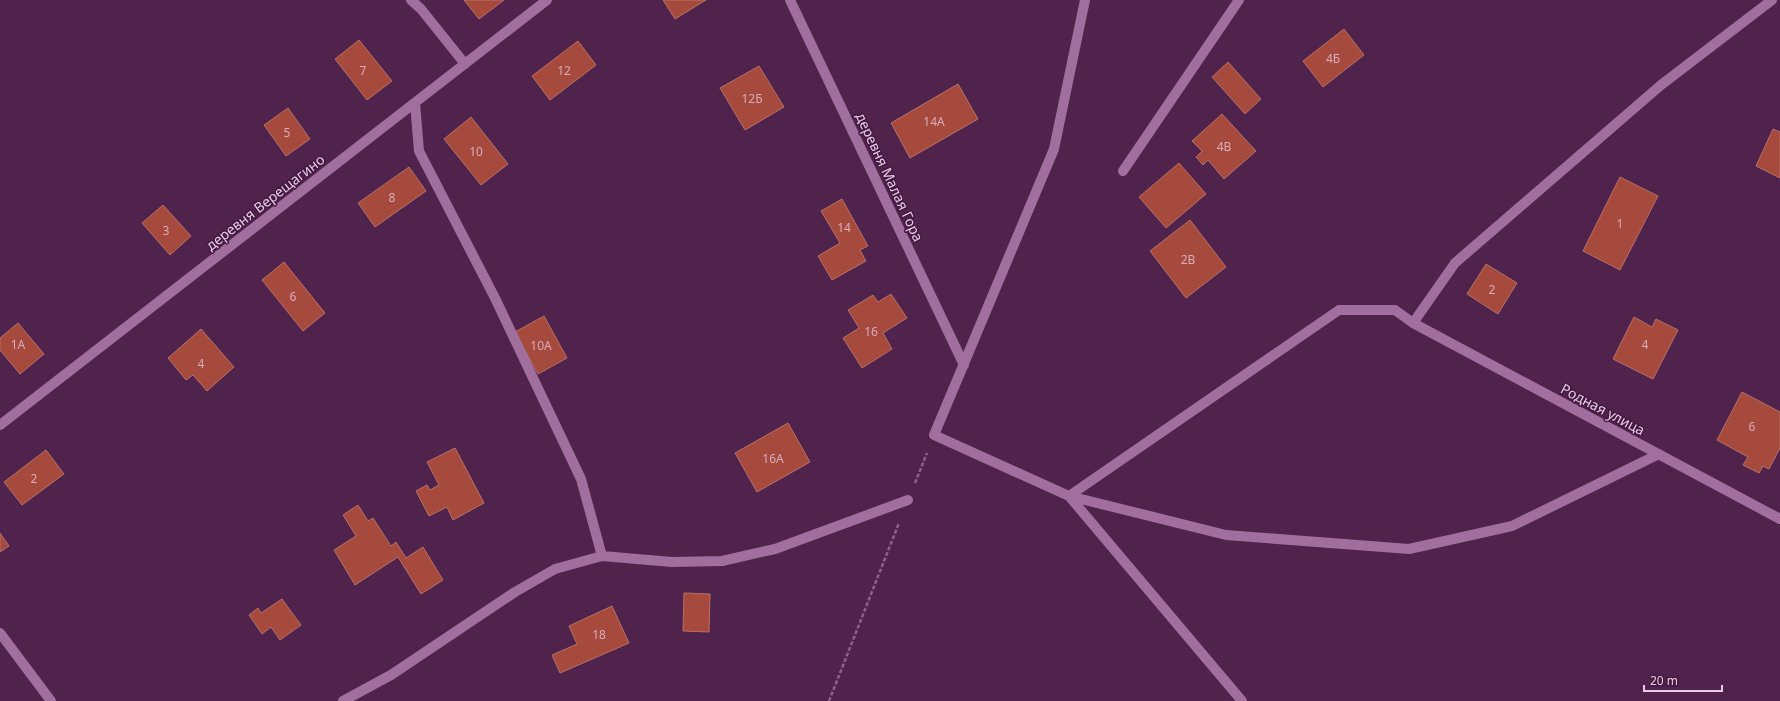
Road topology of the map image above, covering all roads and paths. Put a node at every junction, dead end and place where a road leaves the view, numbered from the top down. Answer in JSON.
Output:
{"nodes":[{"id":1,"x":411,"y":0,"type":"edge"},
{"id":2,"x":547,"y":0,"type":"edge"},
{"id":3,"x":790,"y":0,"type":"edge"},
{"id":4,"x":1085,"y":0,"type":"edge"},
{"id":5,"x":1239,"y":0,"type":"edge"},
{"id":6,"x":1772,"y":0,"type":"edge"},
{"id":7,"x":465,"y":64,"type":"junction"},
{"id":8,"x":414,"y":103,"type":"junction"},
{"id":9,"x":1123,"y":171,"type":"dead end"},
{"id":10,"x":1413,"y":323,"type":"junction"},
{"id":11,"x":964,"y":365,"type":"junction"},
{"id":12,"x":0,"y":425,"type":"edge"},
{"id":13,"x":934,"y":435,"type":"junction"},
{"id":14,"x":1659,"y":454,"type":"junction"},
{"id":15,"x":1069,"y":496,"type":"junction"},
{"id":16,"x":908,"y":500,"type":"junction"},
{"id":17,"x":1780,"y":519,"type":"edge"},
{"id":18,"x":602,"y":556,"type":"junction"},
{"id":19,"x":0,"y":633,"type":"edge"},
{"id":20,"x":52,"y":701,"type":"edge"},
{"id":21,"x":343,"y":701,"type":"edge"},
{"id":22,"x":828,"y":701,"type":"edge"},
{"id":23,"x":1242,"y":701,"type":"edge"}],
"edges":[{"from":1,"to":7,"type":"street"},
{"from":2,"to":7,"type":"street","name":"деревня Верещагино"},
{"from":3,"to":11,"type":"street","name":"деревня Малая Гора"},
{"from":4,"to":11,"type":"street"},
{"from":5,"to":9,"type":"street"},
{"from":6,"to":10,"type":"street"},
{"from":7,"to":8,"type":"street","name":"деревня Верещагино"},
{"from":8,"to":12,"type":"street","name":"деревня Верещагино"},
{"from":8,"to":18,"type":"street"},
{"from":10,"to":14,"type":"street","name":"Родная улица"},
{"from":10,"to":15,"type":"street","name":"Родная улица"},
{"from":11,"to":13,"type":"street"},
{"from":13,"to":15,"type":"street"},
{"from":13,"to":16,"type":"path"},
{"from":14,"to":15,"type":"street"},
{"from":14,"to":17,"type":"street","name":"Родная улица"},
{"from":15,"to":23,"type":"street"},
{"from":16,"to":18,"type":"street"},
{"from":16,"to":22,"type":"path"},
{"from":18,"to":21,"type":"street"},
{"from":19,"to":20,"type":"street"}]}
